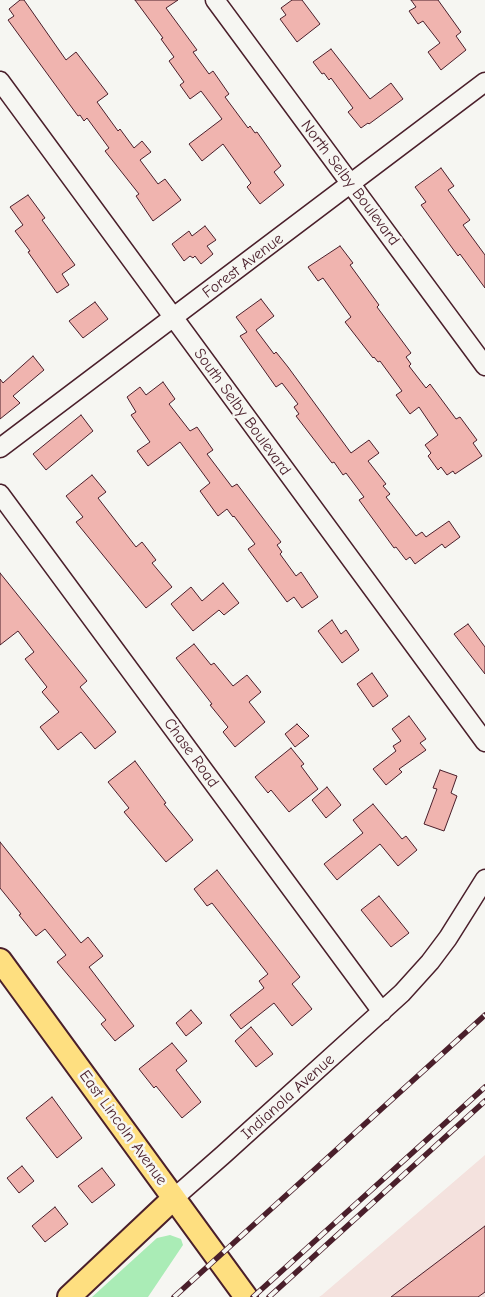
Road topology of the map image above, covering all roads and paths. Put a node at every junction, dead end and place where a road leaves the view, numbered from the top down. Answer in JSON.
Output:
{"nodes":[{"id":1,"x":215,"y":0,"type":"edge"},
{"id":2,"x":0,"y":81,"type":"edge"},
{"id":3,"x":485,"y":82,"type":"edge"},
{"id":4,"x":351,"y":184,"type":"junction"},
{"id":5,"x":174,"y":318,"type":"junction"},
{"id":6,"x":485,"y":366,"type":"edge"},
{"id":7,"x":0,"y":448,"type":"edge"},
{"id":8,"x":0,"y":494,"type":"edge"},
{"id":9,"x":485,"y":742,"type":"edge"},
{"id":10,"x":485,"y":879,"type":"edge"},
{"id":11,"x":0,"y":960,"type":"edge"},
{"id":12,"x":382,"y":1012,"type":"junction"},
{"id":13,"x":174,"y":1198,"type":"junction"},
{"id":14,"x":69,"y":1297,"type":"edge"},
{"id":15,"x":246,"y":1297,"type":"edge"}],
"edges":[{"from":1,"to":4,"type":"street","name":"North Selby Boulevard"},
{"from":2,"to":5,"type":"street","name":"South Selby Boulevard"},
{"from":3,"to":4,"type":"street","name":"Forest Avenue"},
{"from":4,"to":5,"type":"street","name":"Forest Avenue"},
{"from":4,"to":6,"type":"street","name":"North Selby Boulevard"},
{"from":5,"to":7,"type":"street","name":"Forest Avenue"},
{"from":5,"to":9,"type":"street","name":"South Selby Boulevard"},
{"from":8,"to":12,"type":"street","name":"Chase Road"},
{"from":10,"to":12,"type":"street","name":"Indianola Avenue"},
{"from":11,"to":13,"type":"main road","name":"East Lincoln Avenue"},
{"from":12,"to":13,"type":"street","name":"Indianola Avenue"},
{"from":13,"to":14,"type":"main road","name":"Indianola Avenue"},
{"from":13,"to":15,"type":"main road","name":"East Lincoln Avenue"}]}
